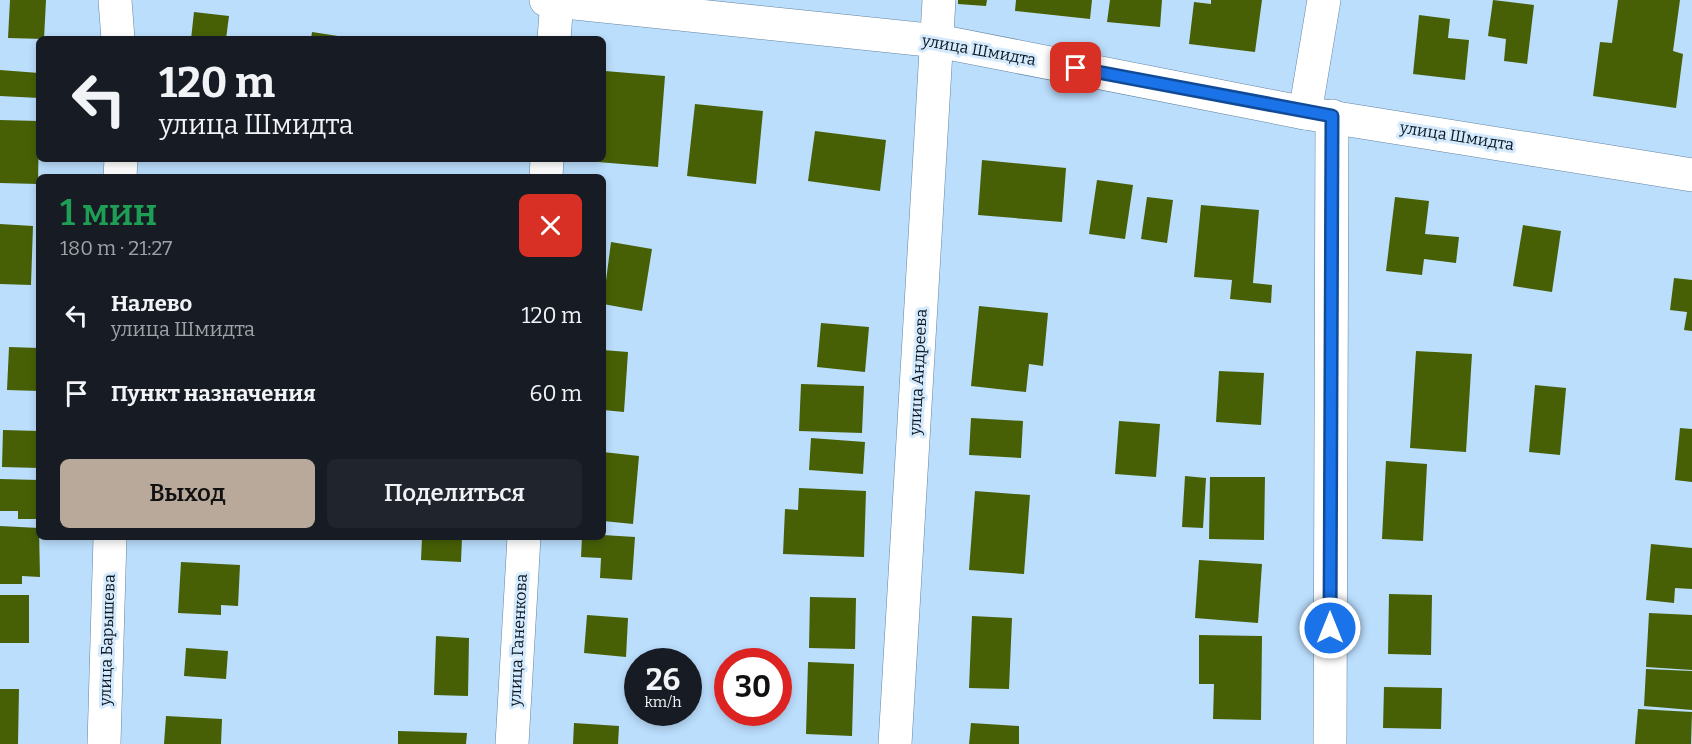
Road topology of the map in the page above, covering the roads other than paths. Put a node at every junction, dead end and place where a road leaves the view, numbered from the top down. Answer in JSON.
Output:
{"nodes":[{"id":1,"x":115,"y":0,"type":"edge"},
{"id":2,"x":939,"y":0,"type":"edge"},
{"id":3,"x":1324,"y":0,"type":"edge"},
{"id":4,"x":553,"y":1,"type":"edge"},
{"id":5,"x":118,"y":36,"type":"edge"},
{"id":6,"x":554,"y":36,"type":"edge"},
{"id":7,"x":938,"y":41,"type":"junction"},
{"id":8,"x":1319,"y":115,"type":"junction"},
{"id":9,"x":1692,"y":175,"type":"edge"},
{"id":10,"x":110,"y":540,"type":"edge"},
{"id":11,"x":524,"y":540,"type":"edge"},
{"id":12,"x":104,"y":744,"type":"edge"},
{"id":13,"x":512,"y":744,"type":"edge"},
{"id":14,"x":896,"y":744,"type":"edge"},
{"id":15,"x":1330,"y":744,"type":"edge"}],
"edges":[{"from":1,"to":5,"type":"street"},
{"from":2,"to":7,"type":"street","name":"улица Андреева"},
{"from":3,"to":8,"type":"street"},
{"from":4,"to":6,"type":"street"},
{"from":4,"to":7,"type":"street","name":"улица Шмидта"},
{"from":7,"to":8,"type":"street","name":"улица Шмидта"},
{"from":7,"to":14,"type":"street","name":"улица Андреева"},
{"from":8,"to":9,"type":"street","name":"улица Шмидта"},
{"from":8,"to":15,"type":"street"},
{"from":10,"to":12,"type":"street","name":"улица Барышева"},
{"from":11,"to":13,"type":"street","name":"улица Ганенкова"}]}
